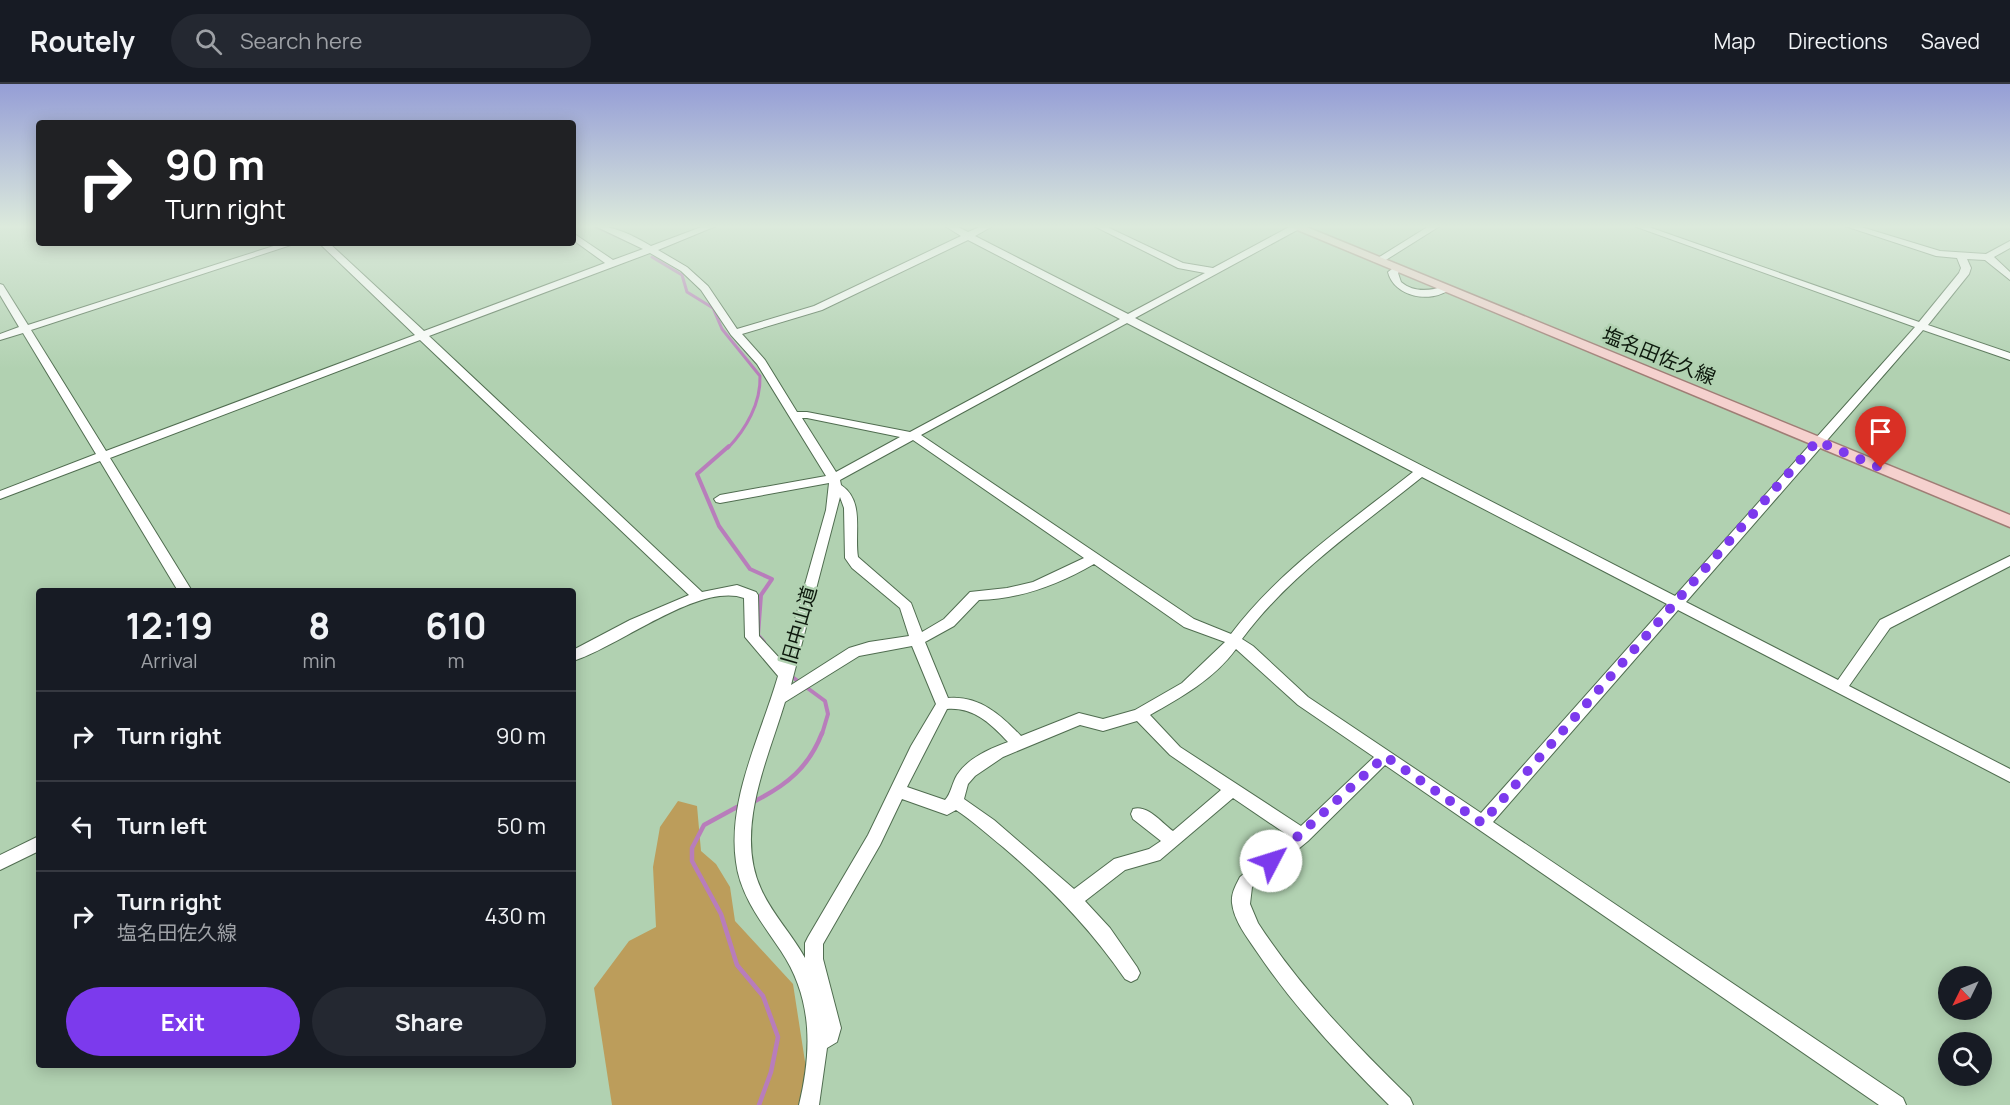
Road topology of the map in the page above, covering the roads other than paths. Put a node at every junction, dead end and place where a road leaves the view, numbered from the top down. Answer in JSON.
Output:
{"nodes":[{"id":1,"x":196,"y":274,"type":"edge"},
{"id":2,"x":360,"y":274,"type":"edge"},
{"id":3,"x":587,"y":274,"type":"edge"},
{"id":4,"x":688,"y":274,"type":"edge"},
{"id":5,"x":889,"y":274,"type":"edge"},
{"id":6,"x":1040,"y":274,"type":"edge"},
{"id":7,"x":1209,"y":274,"type":"edge"},
{"id":8,"x":1407,"y":274,"type":"edge"},
{"id":9,"x":1775,"y":274,"type":"edge"},
{"id":10,"x":1964,"y":274,"type":"edge"},
{"id":11,"x":0,"y":288,"type":"edge"},
{"id":12,"x":1126,"y":318,"type":"junction"},
{"id":13,"x":1922,"y":325,"type":"junction"},
{"id":14,"x":26,"y":328,"type":"junction"},
{"id":15,"x":735,"y":333,"type":"junction"},
{"id":16,"x":423,"y":335,"type":"junction"},
{"id":17,"x":0,"y":337,"type":"edge"},
{"id":18,"x":2010,"y":357,"type":"edge"},
{"id":19,"x":796,"y":415,"type":"junction"},
{"id":20,"x":910,"y":435,"type":"junction"},
{"id":21,"x":1817,"y":441,"type":"junction"},
{"id":22,"x":104,"y":456,"type":"junction"},
{"id":23,"x":1422,"y":471,"type":"junction"},
{"id":24,"x":835,"y":482,"type":"junction"},
{"id":25,"x":0,"y":495,"type":"edge"},
{"id":26,"x":720,"y":499,"type":"dead end"},
{"id":27,"x":2010,"y":521,"type":"edge"},
{"id":28,"x":1095,"y":558,"type":"junction"},
{"id":29,"x":2010,"y":560,"type":"edge"},
{"id":30,"x":183,"y":588,"type":"edge"},
{"id":31,"x":699,"y":597,"type":"junction"},
{"id":32,"x":1677,"y":603,"type":"junction"},
{"id":33,"x":918,"y":639,"type":"junction"},
{"id":34,"x":1233,"y":640,"type":"junction"},
{"id":35,"x":576,"y":654,"type":"edge"},
{"id":36,"x":785,"y":674,"type":"junction"},
{"id":37,"x":1840,"y":688,"type":"junction"},
{"id":38,"x":779,"y":699,"type":"junction"},
{"id":39,"x":944,"y":704,"type":"junction"},
{"id":40,"x":1140,"y":714,"type":"junction"},
{"id":41,"x":1019,"y":744,"type":"junction"},
{"id":42,"x":1385,"y":756,"type":"junction"},
{"id":43,"x":2010,"y":776,"type":"edge"},
{"id":44,"x":1232,"y":790,"type":"junction"},
{"id":45,"x":899,"y":791,"type":"junction"},
{"id":46,"x":955,"y":802,"type":"junction"},
{"id":47,"x":1139,"y":814,"type":"dead end"},
{"id":48,"x":1482,"y":823,"type":"junction"},
{"id":49,"x":1302,"y":836,"type":"junction"},
{"id":50,"x":1173,"y":841,"type":"junction"},
{"id":51,"x":36,"y":845,"type":"edge"},
{"id":52,"x":0,"y":863,"type":"edge"},
{"id":53,"x":1075,"y":899,"type":"junction"},
{"id":54,"x":1131,"y":973,"type":"dead end"},
{"id":55,"x":818,"y":1043,"type":"junction"},
{"id":56,"x":809,"y":1105,"type":"edge"},
{"id":57,"x":1403,"y":1105,"type":"edge"},
{"id":58,"x":1896,"y":1105,"type":"edge"}],
"edges":[{"from":1,"to":14,"type":"street"},
{"from":2,"to":16,"type":"street"},
{"from":3,"to":16,"type":"street"},
{"from":4,"to":15,"type":"street"},
{"from":5,"to":15,"type":"street"},
{"from":6,"to":12,"type":"street"},
{"from":7,"to":12,"type":"street"},
{"from":8,"to":21,"type":"main road","name":"塩名田佐久線"},
{"from":9,"to":13,"type":"street"},
{"from":10,"to":13,"type":"street"},
{"from":11,"to":14,"type":"street"},
{"from":12,"to":20,"type":"street"},
{"from":12,"to":23,"type":"street"},
{"from":13,"to":18,"type":"street"},
{"from":13,"to":21,"type":"street"},
{"from":14,"to":17,"type":"street"},
{"from":14,"to":22,"type":"street"},
{"from":15,"to":19,"type":"street"},
{"from":16,"to":22,"type":"street"},
{"from":16,"to":31,"type":"street"},
{"from":19,"to":20,"type":"street"},
{"from":19,"to":24,"type":"street"},
{"from":20,"to":24,"type":"street"},
{"from":20,"to":28,"type":"street"},
{"from":21,"to":27,"type":"main road","name":"塩名田佐久線"},
{"from":21,"to":32,"type":"street"},
{"from":22,"to":25,"type":"street"},
{"from":22,"to":30,"type":"street"},
{"from":23,"to":32,"type":"street"},
{"from":23,"to":34,"type":"street"},
{"from":24,"to":26,"type":"street"},
{"from":24,"to":33,"type":"street"},
{"from":24,"to":36,"type":"street","name":"旧中山道"},
{"from":28,"to":33,"type":"street"},
{"from":28,"to":34,"type":"street"},
{"from":29,"to":37,"type":"street"},
{"from":31,"to":35,"type":"street"},
{"from":31,"to":36,"type":"street"},
{"from":32,"to":37,"type":"street"},
{"from":32,"to":48,"type":"street"},
{"from":33,"to":38,"type":"street"},
{"from":33,"to":39,"type":"street"},
{"from":34,"to":40,"type":"street"},
{"from":34,"to":42,"type":"street"},
{"from":36,"to":38,"type":"street","name":"旧中山道"},
{"from":37,"to":43,"type":"street"},
{"from":38,"to":55,"type":"street","name":"旧中山道"},
{"from":39,"to":41,"type":"street"},
{"from":39,"to":45,"type":"street"},
{"from":40,"to":41,"type":"street"},
{"from":40,"to":44,"type":"street"},
{"from":41,"to":46,"type":"street"},
{"from":42,"to":48,"type":"street"},
{"from":42,"to":49,"type":"street"},
{"from":44,"to":49,"type":"street"},
{"from":44,"to":50,"type":"street"},
{"from":45,"to":46,"type":"street"},
{"from":45,"to":55,"type":"street"},
{"from":46,"to":53,"type":"street"},
{"from":47,"to":50,"type":"street"},
{"from":48,"to":58,"type":"street"},
{"from":49,"to":57,"type":"street"},
{"from":50,"to":53,"type":"street"},
{"from":51,"to":52,"type":"street"},
{"from":53,"to":54,"type":"street"},
{"from":55,"to":56,"type":"street","name":"旧中山道"}]}
